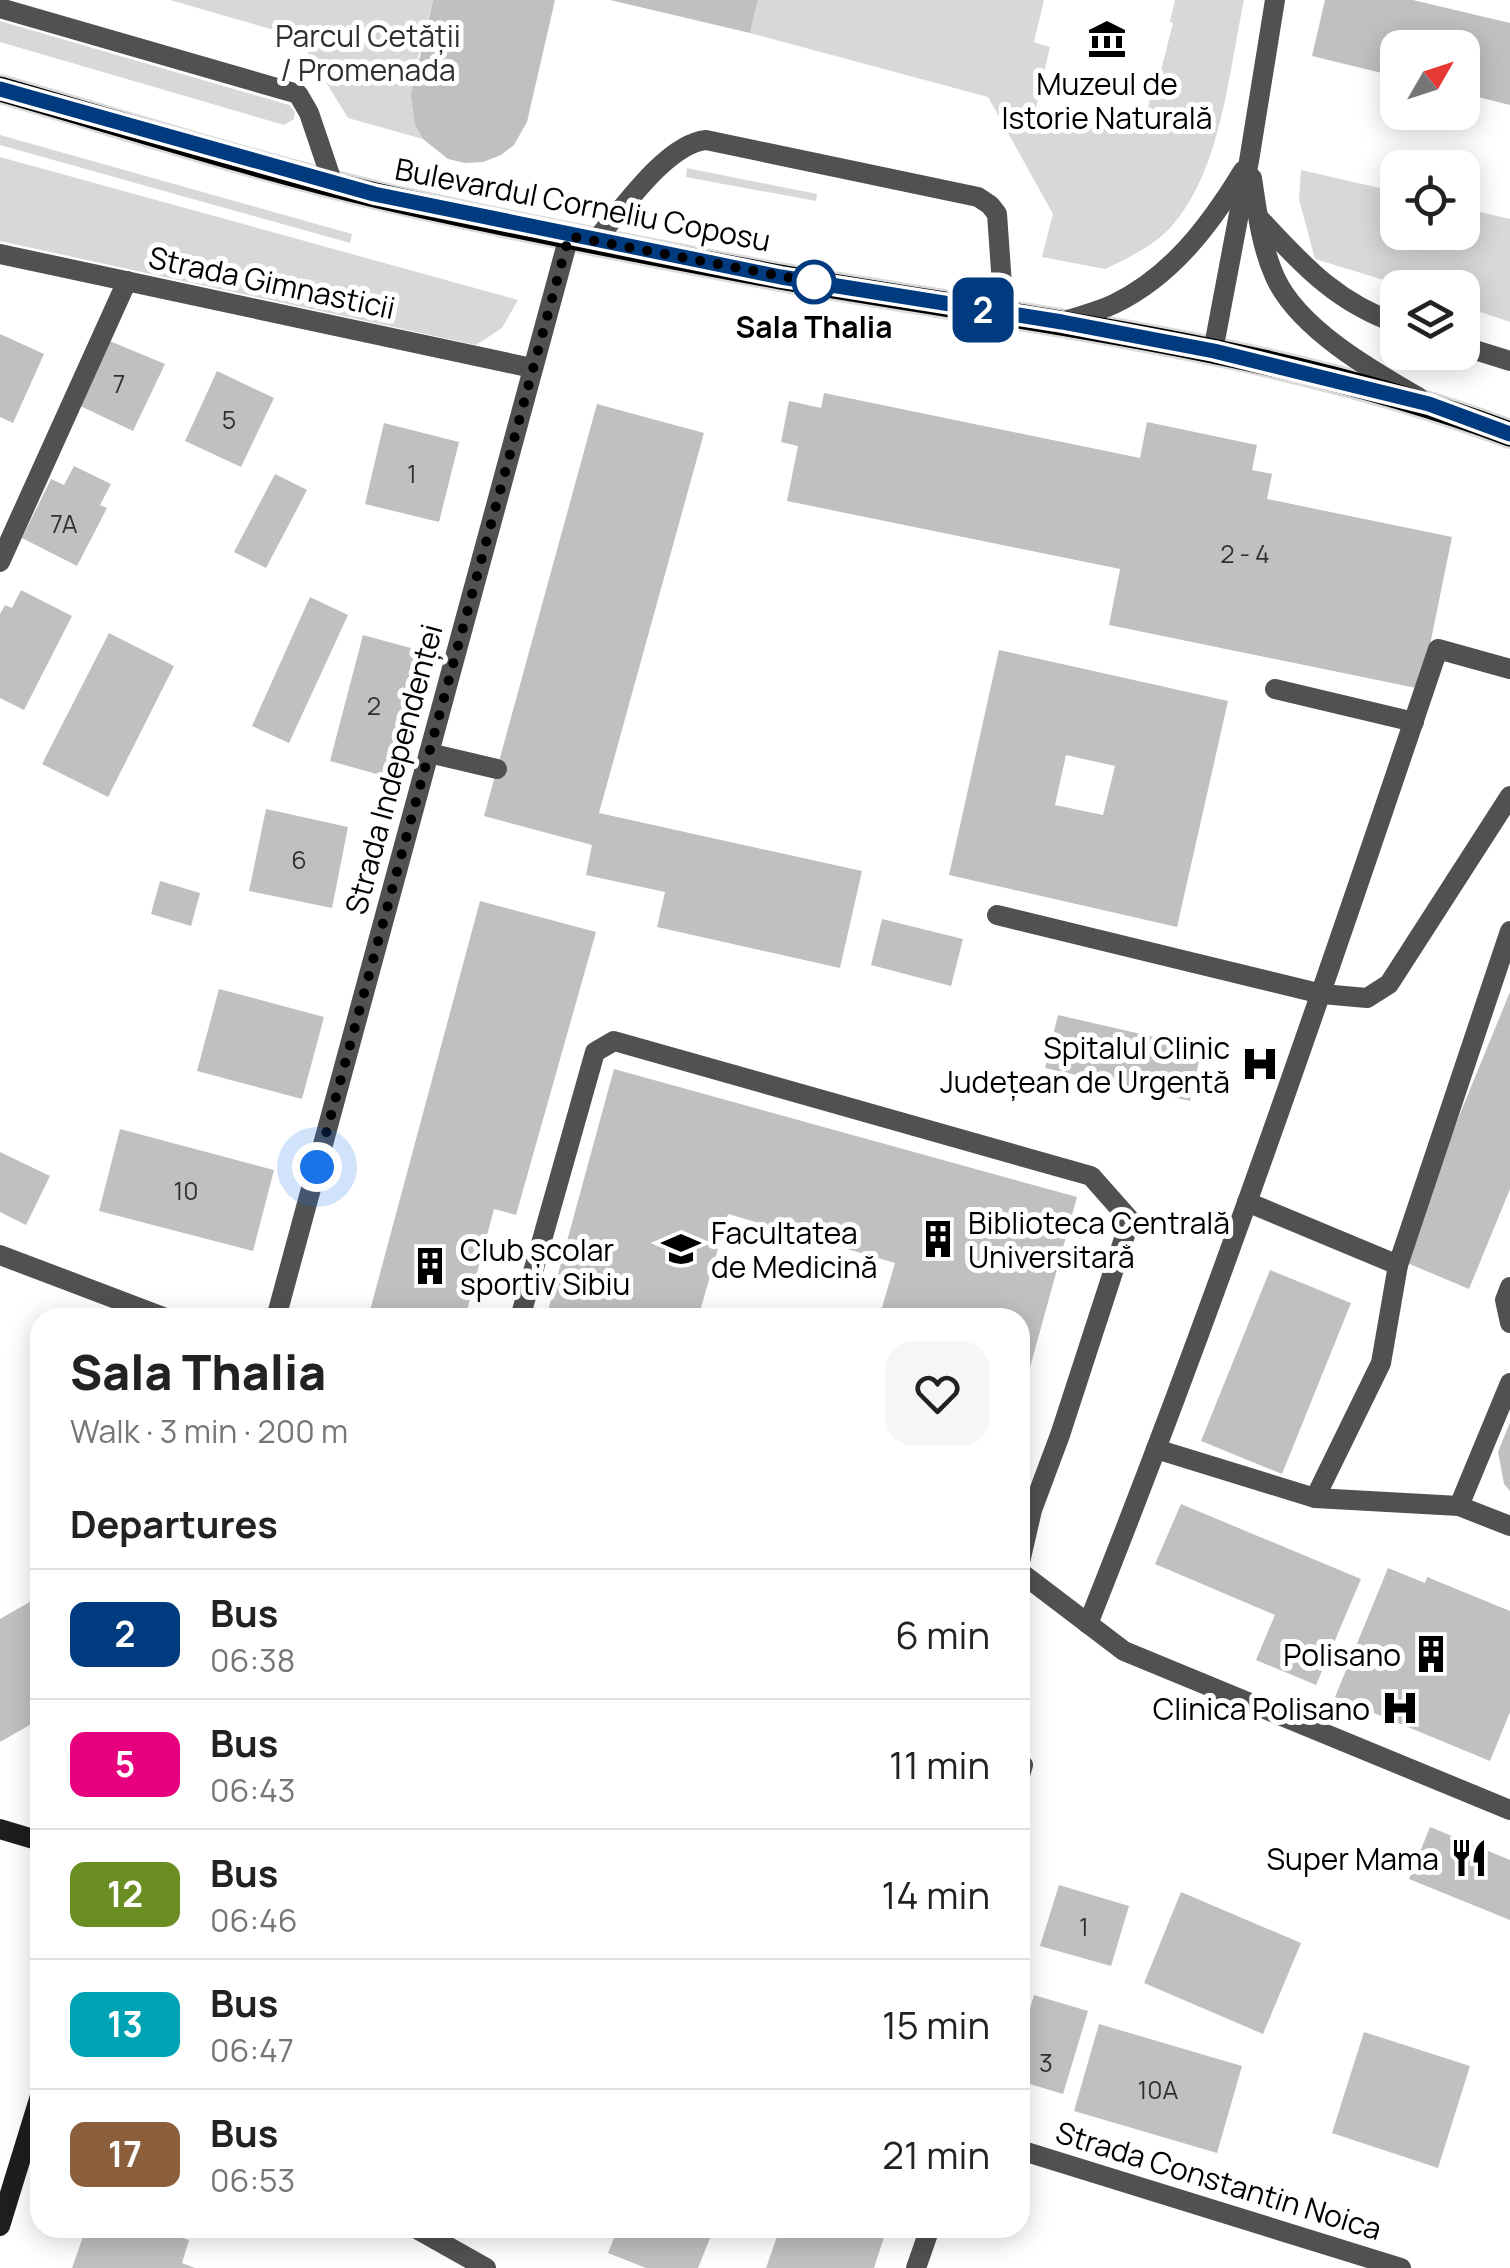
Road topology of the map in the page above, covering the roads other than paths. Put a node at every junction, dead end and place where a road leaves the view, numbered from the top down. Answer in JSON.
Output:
{"nodes":[{"id":1,"x":1275,"y":0,"type":"edge"},
{"id":2,"x":0,"y":8,"type":"edge"},
{"id":3,"x":0,"y":90,"type":"edge"},
{"id":4,"x":1249,"y":161,"type":"junction"},
{"id":5,"x":333,"y":184,"type":"junction"},
{"id":6,"x":1258,"y":218,"type":"junction"},
{"id":7,"x":582,"y":238,"type":"junction"},
{"id":8,"x":0,"y":254,"type":"edge"},
{"id":9,"x":127,"y":281,"type":"junction"},
{"id":10,"x":1004,"y":313,"type":"junction"},
{"id":11,"x":1380,"y":318,"type":"edge"},
{"id":12,"x":1062,"y":322,"type":"junction"},
{"id":13,"x":1214,"y":351,"type":"junction"},
{"id":14,"x":1480,"y":352,"type":"edge"},
{"id":15,"x":1510,"y":361,"type":"edge"},
{"id":16,"x":532,"y":368,"type":"junction"},
{"id":17,"x":1429,"y":404,"type":"junction"},
{"id":18,"x":1510,"y":434,"type":"edge"},
{"id":19,"x":0,"y":562,"type":"edge"},
{"id":20,"x":1510,"y":669,"type":"edge"},
{"id":21,"x":1275,"y":689,"type":"dead end"},
{"id":22,"x":1414,"y":722,"type":"junction"},
{"id":23,"x":428,"y":753,"type":"junction"},
{"id":24,"x":497,"y":770,"type":"dead end"},
{"id":25,"x":1510,"y":796,"type":"edge"},
{"id":26,"x":997,"y":915,"type":"dead end"},
{"id":27,"x":1510,"y":931,"type":"edge"},
{"id":28,"x":1322,"y":994,"type":"junction"},
{"id":29,"x":1246,"y":1202,"type":"junction"},
{"id":30,"x":0,"y":1255,"type":"edge"},
{"id":31,"x":1398,"y":1264,"type":"junction"},
{"id":32,"x":1510,"y":1287,"type":"edge"},
{"id":33,"x":140,"y":1308,"type":"edge"},
{"id":34,"x":279,"y":1308,"type":"edge"},
{"id":35,"x":523,"y":1308,"type":"edge"},
{"id":36,"x":1510,"y":1323,"type":"edge"},
{"id":37,"x":1510,"y":1383,"type":"edge"},
{"id":38,"x":1156,"y":1449,"type":"junction"},
{"id":39,"x":1315,"y":1498,"type":"junction"},
{"id":40,"x":1460,"y":1506,"type":"junction"},
{"id":41,"x":1030,"y":1519,"type":"edge"},
{"id":42,"x":1510,"y":1526,"type":"edge"},
{"id":43,"x":1030,"y":1580,"type":"edge"},
{"id":44,"x":1088,"y":1624,"type":"junction"},
{"id":45,"x":1510,"y":1810,"type":"edge"},
{"id":46,"x":0,"y":1829,"type":"edge"},
{"id":47,"x":30,"y":1839,"type":"edge"},
{"id":48,"x":30,"y":2128,"type":"edge"},
{"id":49,"x":1030,"y":2153,"type":"edge"},
{"id":50,"x":0,"y":2226,"type":"edge"},
{"id":51,"x":433,"y":2238,"type":"edge"},
{"id":52,"x":926,"y":2238,"type":"edge"},
{"id":53,"x":486,"y":2268,"type":"edge"},
{"id":54,"x":916,"y":2268,"type":"edge"},
{"id":55,"x":1401,"y":2268,"type":"edge"}],
"edges":[{"from":1,"to":4,"type":"street"},
{"from":2,"to":5,"type":"street"},
{"from":3,"to":5,"type":"main road","name":"Bulevardul Corneliu Coposu"},
{"from":4,"to":6,"type":"street"},
{"from":4,"to":12,"type":"street"},
{"from":4,"to":13,"type":"street"},
{"from":5,"to":7,"type":"main road","name":"Bulevardul Corneliu Coposu"},
{"from":6,"to":11,"type":"street"},
{"from":6,"to":17,"type":"street"},
{"from":7,"to":10,"type":"main road","name":"Bulevardul Corneliu Coposu"},
{"from":7,"to":10,"type":"street"},
{"from":7,"to":16,"type":"street","name":"Strada Independenței"},
{"from":8,"to":9,"type":"street","name":"Strada Gimnasticii"},
{"from":9,"to":16,"type":"street","name":"Strada Gimnasticii"},
{"from":9,"to":19,"type":"street"},
{"from":10,"to":12,"type":"main road","name":"Bulevardul Corneliu Coposu"},
{"from":12,"to":13,"type":"main road","name":"Bulevardul Corneliu Coposu"},
{"from":13,"to":17,"type":"main road","name":"Bulevardul Corneliu Coposu"},
{"from":14,"to":15,"type":"street"},
{"from":16,"to":23,"type":"street","name":"Strada Independenței"},
{"from":17,"to":18,"type":"main road","name":"Bulevardul Corneliu Coposu"},
{"from":20,"to":22,"type":"street"},
{"from":21,"to":22,"type":"street"},
{"from":22,"to":28,"type":"street"},
{"from":23,"to":24,"type":"street"},
{"from":23,"to":34,"type":"street","name":"Strada Independenței"},
{"from":25,"to":28,"type":"street"},
{"from":26,"to":28,"type":"street"},
{"from":27,"to":31,"type":"street"},
{"from":28,"to":29,"type":"street"},
{"from":29,"to":31,"type":"street"},
{"from":29,"to":38,"type":"street"},
{"from":30,"to":33,"type":"street"},
{"from":31,"to":39,"type":"street"},
{"from":32,"to":36,"type":"street"},
{"from":35,"to":41,"type":"street"},
{"from":37,"to":40,"type":"street"},
{"from":38,"to":39,"type":"street"},
{"from":38,"to":44,"type":"street"},
{"from":39,"to":40,"type":"street"},
{"from":40,"to":42,"type":"street"},
{"from":43,"to":44,"type":"street"},
{"from":44,"to":45,"type":"street"},
{"from":46,"to":47,"type":"main road"},
{"from":48,"to":50,"type":"main road"},
{"from":49,"to":55,"type":"street","name":"Strada Constantin Noica"},
{"from":51,"to":53,"type":"street"},
{"from":52,"to":54,"type":"street"}]}
